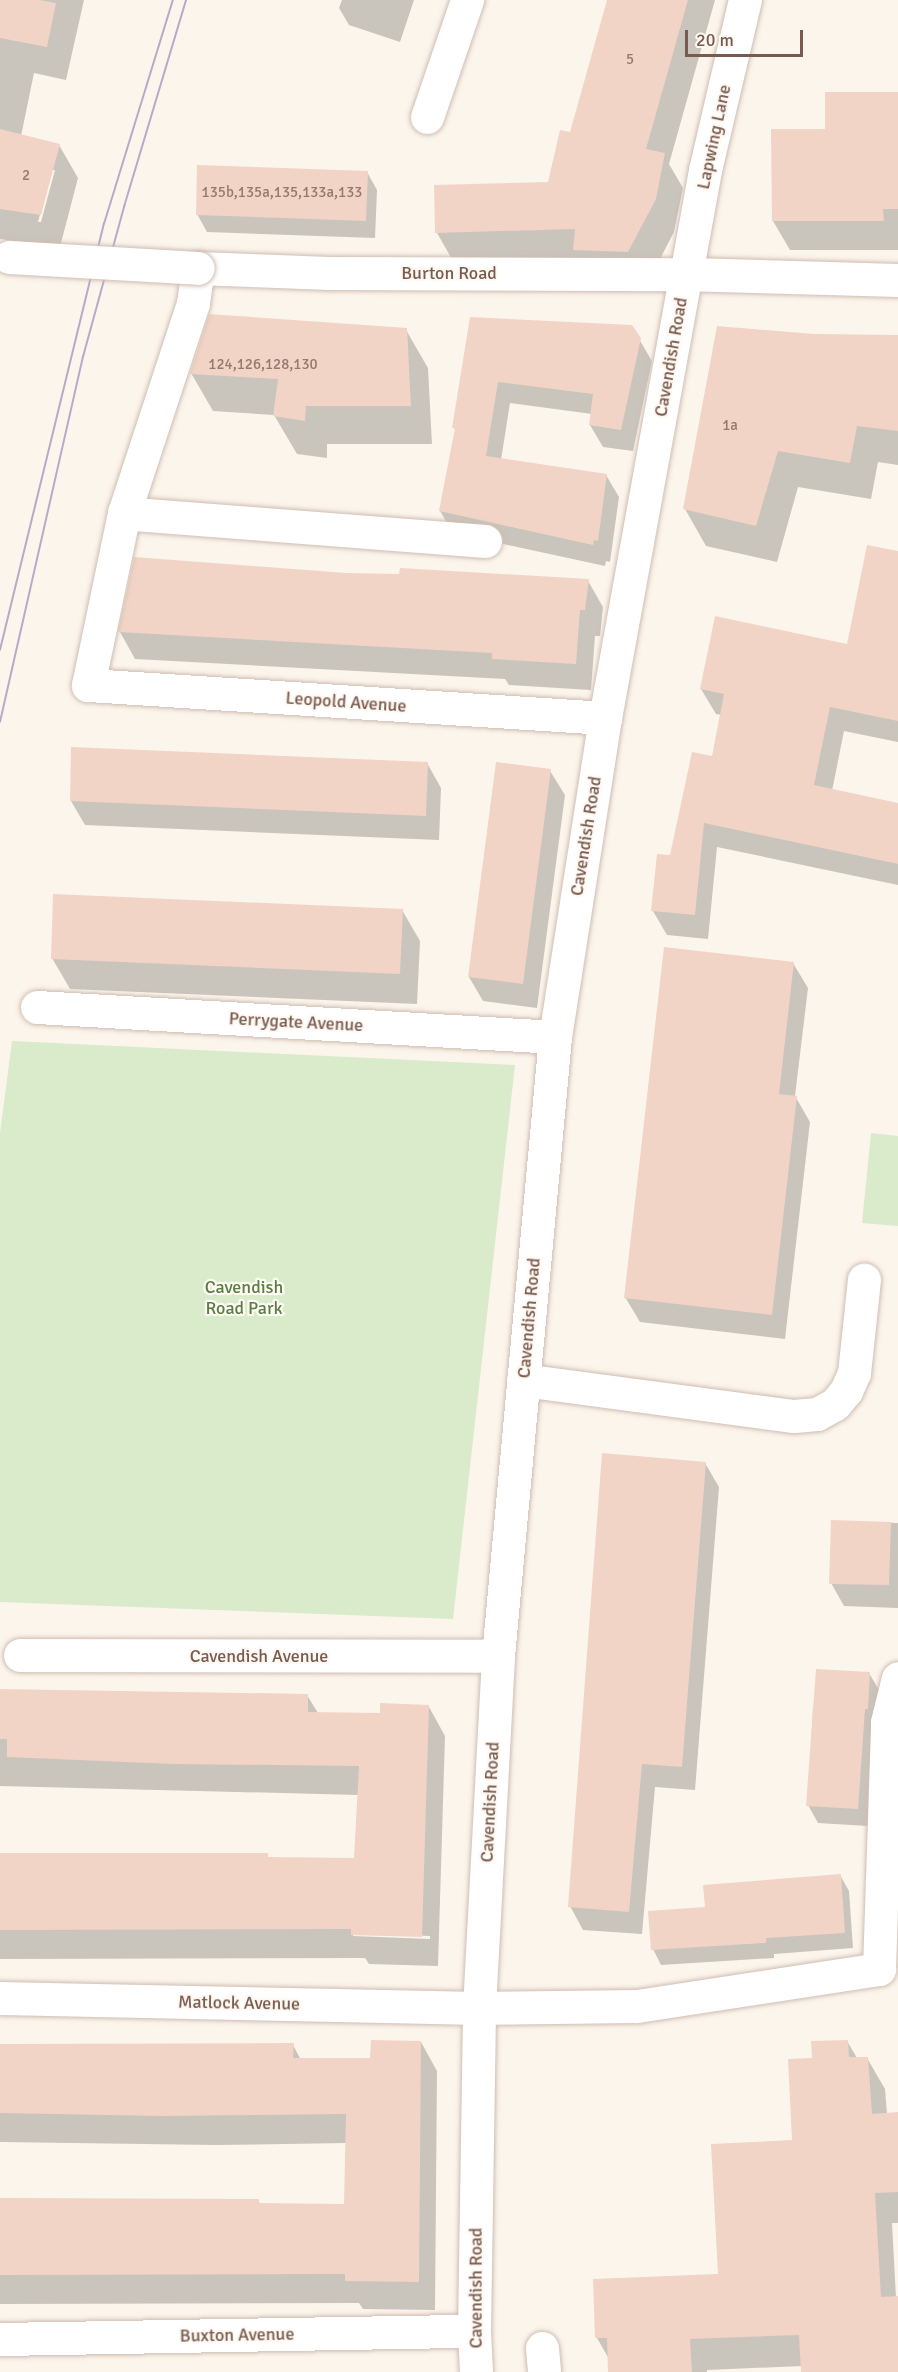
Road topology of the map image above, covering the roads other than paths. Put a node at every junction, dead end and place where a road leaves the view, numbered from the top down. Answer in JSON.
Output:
{"nodes":[{"id":1,"x":467,"y":0,"type":"edge"},
{"id":2,"x":744,"y":0,"type":"edge"},
{"id":3,"x":427,"y":117,"type":"dead end"},
{"id":4,"x":4,"y":256,"type":"edge"},
{"id":5,"x":198,"y":268,"type":"junction"},
{"id":6,"x":686,"y":274,"type":"junction"},
{"id":7,"x":898,"y":280,"type":"edge"},
{"id":8,"x":124,"y":513,"type":"junction"},
{"id":9,"x":484,"y":541,"type":"dead end"},
{"id":10,"x":605,"y":718,"type":"junction"},
{"id":11,"x":37,"y":1007,"type":"dead end"},
{"id":12,"x":555,"y":1037,"type":"junction"},
{"id":13,"x":864,"y":1280,"type":"dead end"},
{"id":14,"x":523,"y":1380,"type":"junction"},
{"id":15,"x":20,"y":1655,"type":"dead end"},
{"id":16,"x":498,"y":1656,"type":"junction"},
{"id":17,"x":898,"y":1678,"type":"edge"},
{"id":18,"x":0,"y":1998,"type":"edge"},
{"id":19,"x":479,"y":2008,"type":"junction"},
{"id":20,"x":474,"y":2331,"type":"junction"},
{"id":21,"x":0,"y":2339,"type":"edge"},
{"id":22,"x":476,"y":2372,"type":"edge"}],
"edges":[{"from":1,"to":3,"type":"street"},
{"from":2,"to":6,"type":"street","name":"Lapwing Lane"},
{"from":4,"to":5,"type":"street","name":"Burton Road","bridge":true},
{"from":5,"to":6,"type":"street","name":"Burton Road"},
{"from":5,"to":8,"type":"street"},
{"from":6,"to":7,"type":"street","name":"Burton Road"},
{"from":6,"to":10,"type":"street","name":"Cavendish Road"},
{"from":8,"to":9,"type":"street"},
{"from":8,"to":10,"type":"street","name":"Leopold Avenue"},
{"from":10,"to":12,"type":"street","name":"Cavendish Road"},
{"from":11,"to":12,"type":"street","name":"Perrygate Avenue"},
{"from":12,"to":14,"type":"street","name":"Cavendish Road"},
{"from":13,"to":14,"type":"street"},
{"from":14,"to":16,"type":"street","name":"Cavendish Road"},
{"from":15,"to":16,"type":"street","name":"Cavendish Avenue"},
{"from":16,"to":19,"type":"street","name":"Cavendish Road"},
{"from":17,"to":19,"type":"street","name":"Matlock Avenue"},
{"from":18,"to":19,"type":"street","name":"Matlock Avenue"},
{"from":19,"to":20,"type":"street","name":"Cavendish Road"},
{"from":20,"to":21,"type":"street","name":"Buxton Avenue"},
{"from":20,"to":22,"type":"street","name":"Cavendish Road"}]}
